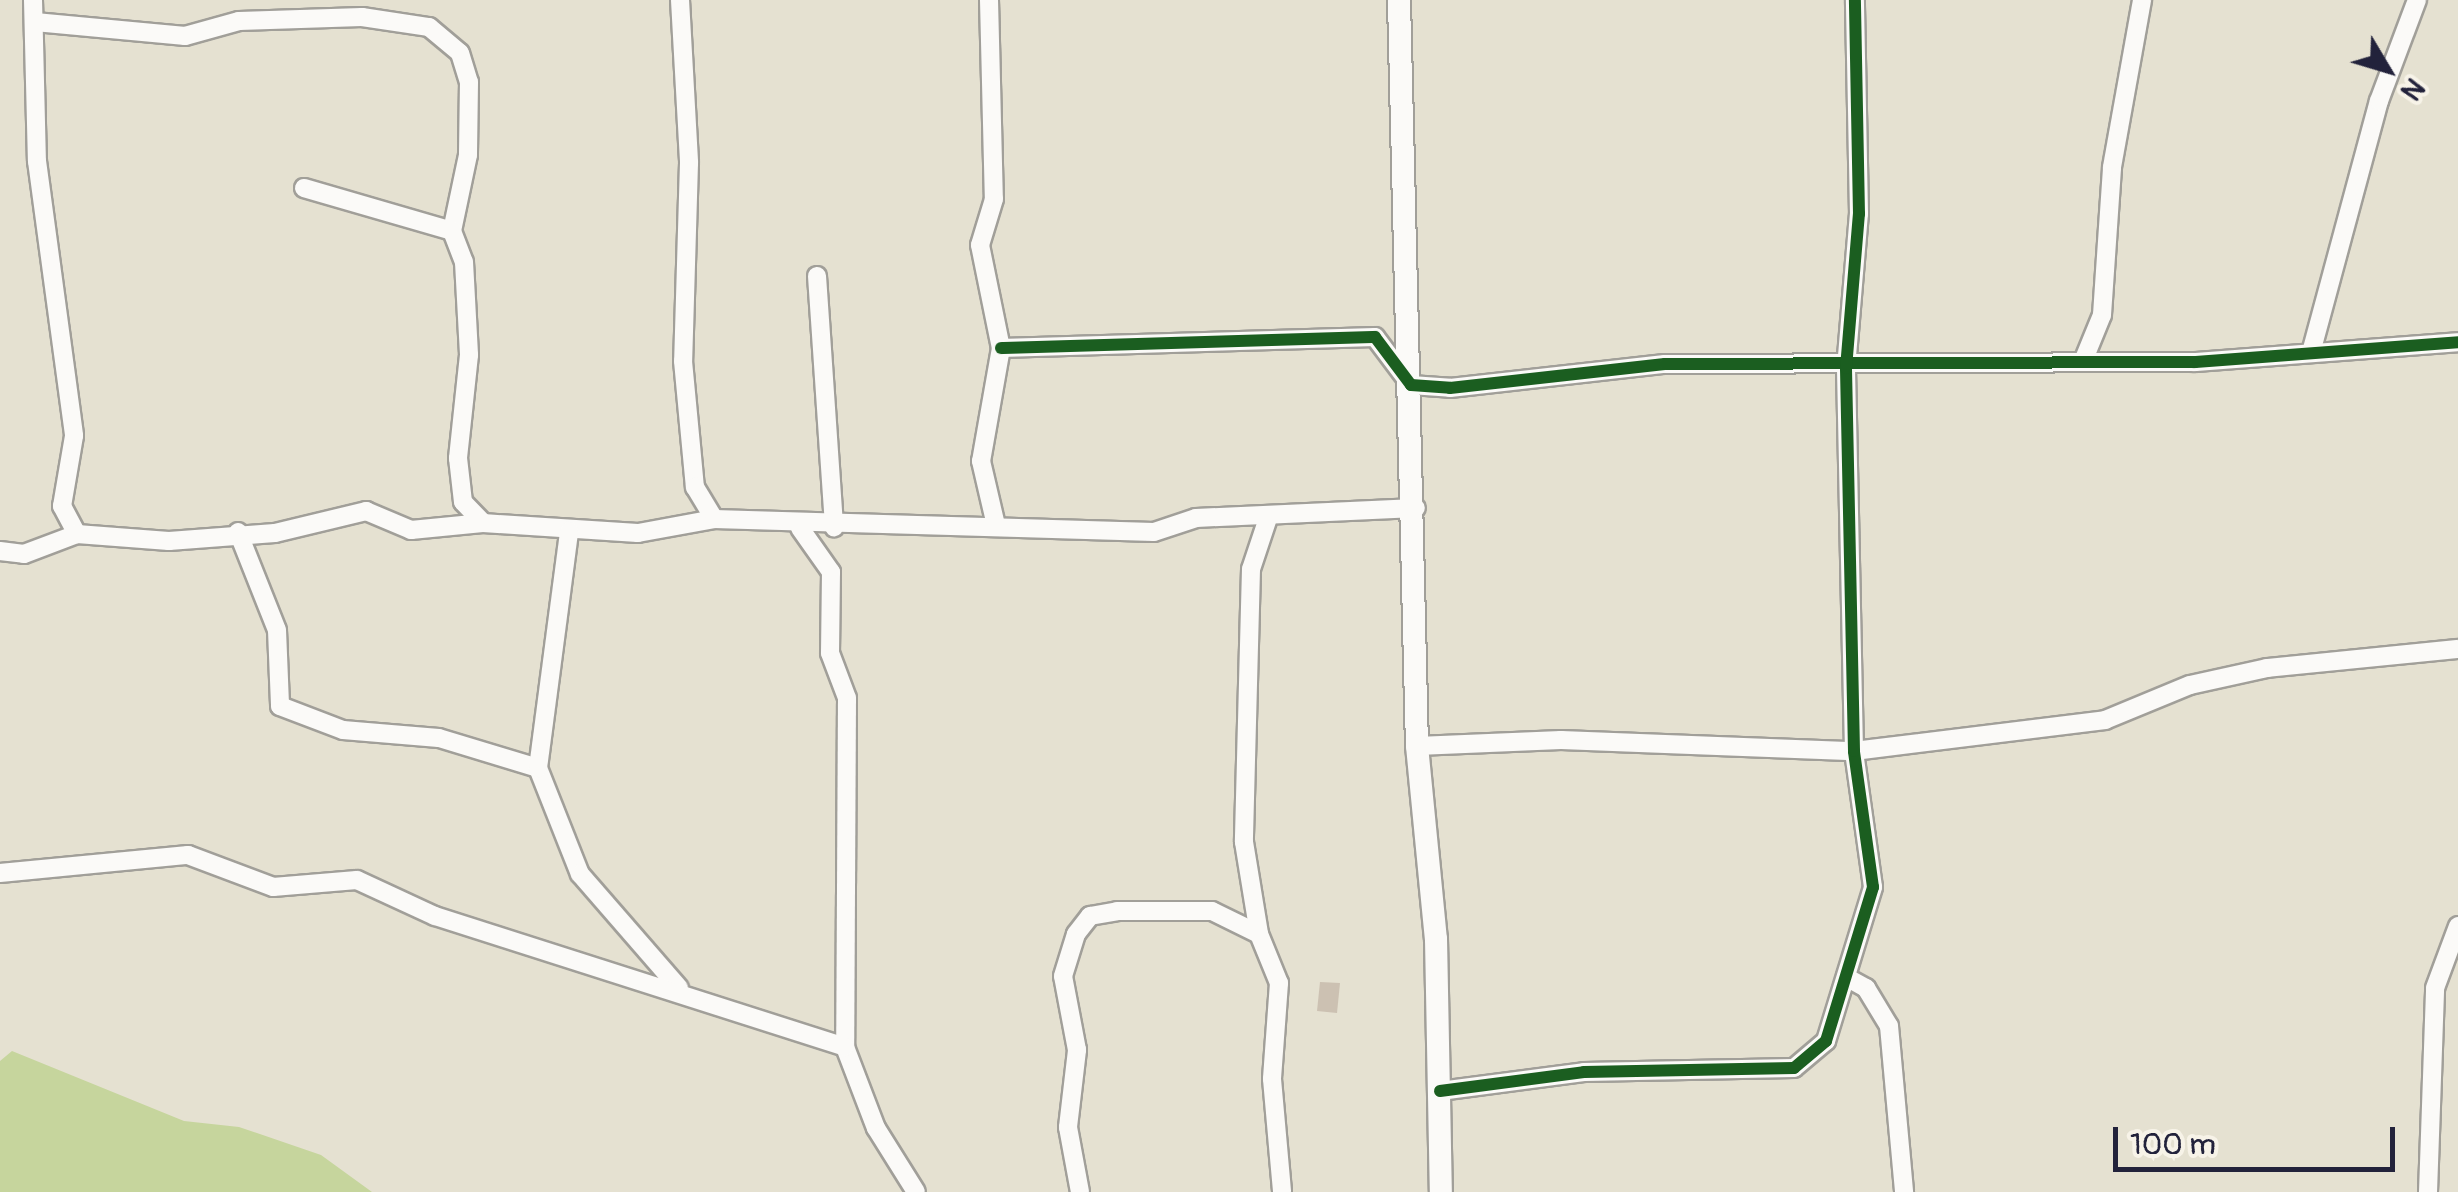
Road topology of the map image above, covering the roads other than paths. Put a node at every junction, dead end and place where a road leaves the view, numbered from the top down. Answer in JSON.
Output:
{"nodes":[{"id":1,"x":33,"y":0,"type":"edge"},
{"id":2,"x":680,"y":0,"type":"edge"},
{"id":3,"x":989,"y":0,"type":"edge"},
{"id":4,"x":1399,"y":0,"type":"edge"},
{"id":5,"x":1855,"y":0,"type":"edge"},
{"id":6,"x":2142,"y":0,"type":"edge"},
{"id":7,"x":2417,"y":0,"type":"edge"},
{"id":8,"x":35,"y":22,"type":"junction"},
{"id":9,"x":304,"y":188,"type":"dead end"},
{"id":10,"x":452,"y":232,"type":"junction"},
{"id":11,"x":817,"y":276,"type":"dead end"},
{"id":12,"x":2458,"y":342,"type":"edge"},
{"id":13,"x":1001,"y":348,"type":"junction"},
{"id":14,"x":2312,"y":349,"type":"junction"},
{"id":15,"x":2084,"y":359,"type":"junction"},
{"id":16,"x":1846,"y":368,"type":"junction"},
{"id":17,"x":1411,"y":385,"type":"junction"},
{"id":18,"x":1416,"y":508,"type":"junction"},
{"id":19,"x":1268,"y":518,"type":"junction"},
{"id":20,"x":714,"y":519,"type":"junction"},
{"id":21,"x":995,"y":521,"type":"junction"},
{"id":22,"x":483,"y":523,"type":"junction"},
{"id":23,"x":799,"y":528,"type":"junction"},
{"id":24,"x":834,"y":528,"type":"junction"},
{"id":25,"x":569,"y":531,"type":"junction"},
{"id":26,"x":238,"y":532,"type":"junction"},
{"id":27,"x":76,"y":534,"type":"junction"},
{"id":28,"x":0,"y":550,"type":"edge"},
{"id":29,"x":2458,"y":649,"type":"edge"},
{"id":30,"x":1417,"y":746,"type":"junction"},
{"id":31,"x":1854,"y":751,"type":"junction"},
{"id":32,"x":538,"y":768,"type":"junction"},
{"id":33,"x":0,"y":872,"type":"edge"},
{"id":34,"x":2458,"y":926,"type":"edge"},
{"id":35,"x":1259,"y":934,"type":"junction"},
{"id":36,"x":1846,"y":977,"type":"junction"},
{"id":37,"x":681,"y":990,"type":"junction"},
{"id":38,"x":2449,"y":1031,"type":"edge"},
{"id":39,"x":846,"y":1047,"type":"junction"},
{"id":40,"x":1440,"y":1091,"type":"junction"},
{"id":41,"x":916,"y":1192,"type":"edge"},
{"id":42,"x":1080,"y":1192,"type":"edge"},
{"id":43,"x":1282,"y":1192,"type":"edge"},
{"id":44,"x":1441,"y":1192,"type":"edge"},
{"id":45,"x":1904,"y":1192,"type":"edge"},
{"id":46,"x":2428,"y":1192,"type":"edge"}],
"edges":[{"from":1,"to":8,"type":"street"},
{"from":2,"to":20,"type":"street"},
{"from":3,"to":13,"type":"street"},
{"from":4,"to":17,"type":"street"},
{"from":5,"to":16,"type":"street"},
{"from":6,"to":15,"type":"street"},
{"from":7,"to":14,"type":"street"},
{"from":8,"to":10,"type":"street"},
{"from":8,"to":27,"type":"street"},
{"from":9,"to":10,"type":"street"},
{"from":10,"to":22,"type":"street"},
{"from":11,"to":24,"type":"street"},
{"from":12,"to":14,"type":"street"},
{"from":13,"to":17,"type":"street"},
{"from":13,"to":21,"type":"street"},
{"from":14,"to":15,"type":"street"},
{"from":15,"to":16,"type":"street"},
{"from":16,"to":17,"type":"street"},
{"from":16,"to":31,"type":"street"},
{"from":17,"to":18,"type":"street"},
{"from":18,"to":19,"type":"street"},
{"from":18,"to":30,"type":"street"},
{"from":19,"to":21,"type":"street"},
{"from":19,"to":35,"type":"street"},
{"from":20,"to":23,"type":"street"},
{"from":20,"to":25,"type":"street"},
{"from":21,"to":24,"type":"street"},
{"from":22,"to":25,"type":"street"},
{"from":22,"to":26,"type":"street"},
{"from":23,"to":24,"type":"street"},
{"from":23,"to":39,"type":"street"},
{"from":25,"to":32,"type":"street"},
{"from":26,"to":27,"type":"street"},
{"from":26,"to":32,"type":"street"},
{"from":27,"to":28,"type":"street"},
{"from":29,"to":31,"type":"street"},
{"from":30,"to":31,"type":"street"},
{"from":30,"to":40,"type":"street"},
{"from":31,"to":36,"type":"street"},
{"from":32,"to":37,"type":"street"},
{"from":33,"to":37,"type":"street"},
{"from":34,"to":38,"type":"street"},
{"from":35,"to":42,"type":"street"},
{"from":35,"to":43,"type":"street"},
{"from":36,"to":40,"type":"street"},
{"from":36,"to":45,"type":"street"},
{"from":37,"to":39,"type":"street"},
{"from":38,"to":46,"type":"street"},
{"from":39,"to":41,"type":"street"},
{"from":40,"to":44,"type":"street"}]}
